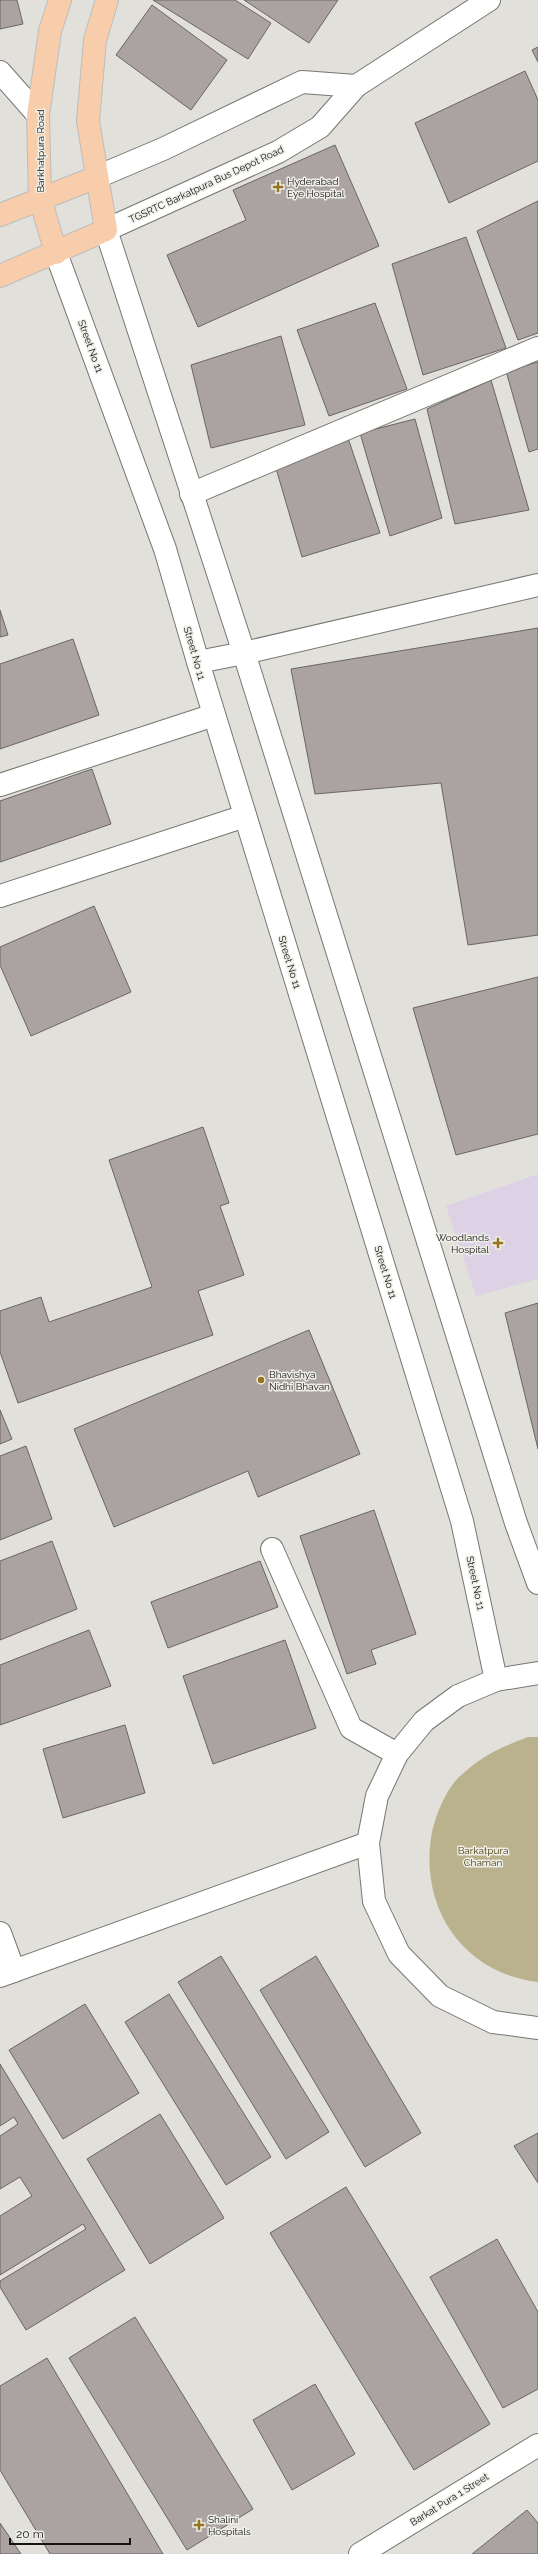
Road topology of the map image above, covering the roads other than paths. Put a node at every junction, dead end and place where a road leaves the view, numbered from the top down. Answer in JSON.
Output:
{"nodes":[{"id":1,"x":60,"y":0,"type":"edge"},
{"id":2,"x":107,"y":0,"type":"edge"},
{"id":3,"x":489,"y":0,"type":"edge"},
{"id":4,"x":0,"y":72,"type":"edge"},
{"id":5,"x":356,"y":86,"type":"junction"},
{"id":6,"x":38,"y":115,"type":"junction"},
{"id":7,"x":97,"y":177,"type":"junction"},
{"id":8,"x":40,"y":198,"type":"junction"},
{"id":9,"x":0,"y":215,"type":"edge"},
{"id":10,"x":106,"y":230,"type":"junction"},
{"id":11,"x":56,"y":253,"type":"junction"},
{"id":12,"x":0,"y":276,"type":"edge"},
{"id":13,"x":538,"y":348,"type":"edge"},
{"id":14,"x":191,"y":494,"type":"junction"},
{"id":15,"x":538,"y":585,"type":"edge"},
{"id":16,"x":244,"y":653,"type":"junction"},
{"id":17,"x":198,"y":662,"type":"junction"},
{"id":18,"x":214,"y":716,"type":"junction"},
{"id":19,"x":0,"y":785,"type":"edge"},
{"id":20,"x":245,"y":816,"type":"junction"},
{"id":21,"x":0,"y":896,"type":"edge"},
{"id":22,"x":272,"y":1549,"type":"dead end"},
{"id":23,"x":538,"y":1583,"type":"edge"},
{"id":24,"x":538,"y":1673,"type":"edge"},
{"id":25,"x":496,"y":1680,"type":"junction"},
{"id":26,"x":397,"y":1754,"type":"junction"},
{"id":27,"x":368,"y":1843,"type":"junction"},
{"id":28,"x":0,"y":1933,"type":"edge"},
{"id":29,"x":7,"y":1974,"type":"edge"},
{"id":30,"x":538,"y":2028,"type":"edge"},
{"id":31,"x":538,"y":2445,"type":"edge"},
{"id":32,"x":360,"y":2554,"type":"edge"}],
"edges":[{"from":1,"to":6,"type":"main road","name":"Barkhatpura Road"},
{"from":2,"to":7,"type":"main road"},
{"from":3,"to":5,"type":"main road","name":"TGSRTC Barkatpura Bus Depot Road"},
{"from":4,"to":6,"type":"main road"},
{"from":5,"to":7,"type":"main road"},
{"from":5,"to":10,"type":"main road","name":"TGSRTC Barkatpura Bus Depot Road"},
{"from":6,"to":8,"type":"main road","name":"Barkhatpura Road"},
{"from":7,"to":8,"type":"main road"},
{"from":7,"to":10,"type":"main road"},
{"from":8,"to":9,"type":"main road"},
{"from":8,"to":11,"type":"main road","name":"Barkhatpura Road"},
{"from":10,"to":11,"type":"main road"},
{"from":10,"to":14,"type":"main road"},
{"from":11,"to":12,"type":"main road"},
{"from":11,"to":17,"type":"main road","name":"Street No 11"},
{"from":13,"to":14,"type":"main road"},
{"from":14,"to":16,"type":"main road"},
{"from":15,"to":16,"type":"main road"},
{"from":16,"to":17,"type":"main road"},
{"from":16,"to":23,"type":"main road"},
{"from":17,"to":18,"type":"main road","name":"Street No 11"},
{"from":18,"to":19,"type":"main road"},
{"from":18,"to":20,"type":"main road","name":"Street No 11"},
{"from":20,"to":21,"type":"main road"},
{"from":20,"to":25,"type":"main road","name":"Street No 11"},
{"from":22,"to":26,"type":"main road"},
{"from":24,"to":25,"type":"main road"},
{"from":25,"to":26,"type":"main road"},
{"from":26,"to":27,"type":"main road"},
{"from":27,"to":29,"type":"main road"},
{"from":27,"to":30,"type":"main road"},
{"from":28,"to":29,"type":"main road"},
{"from":31,"to":32,"type":"main road","name":"Barkat Pura 1 Street"}]}
